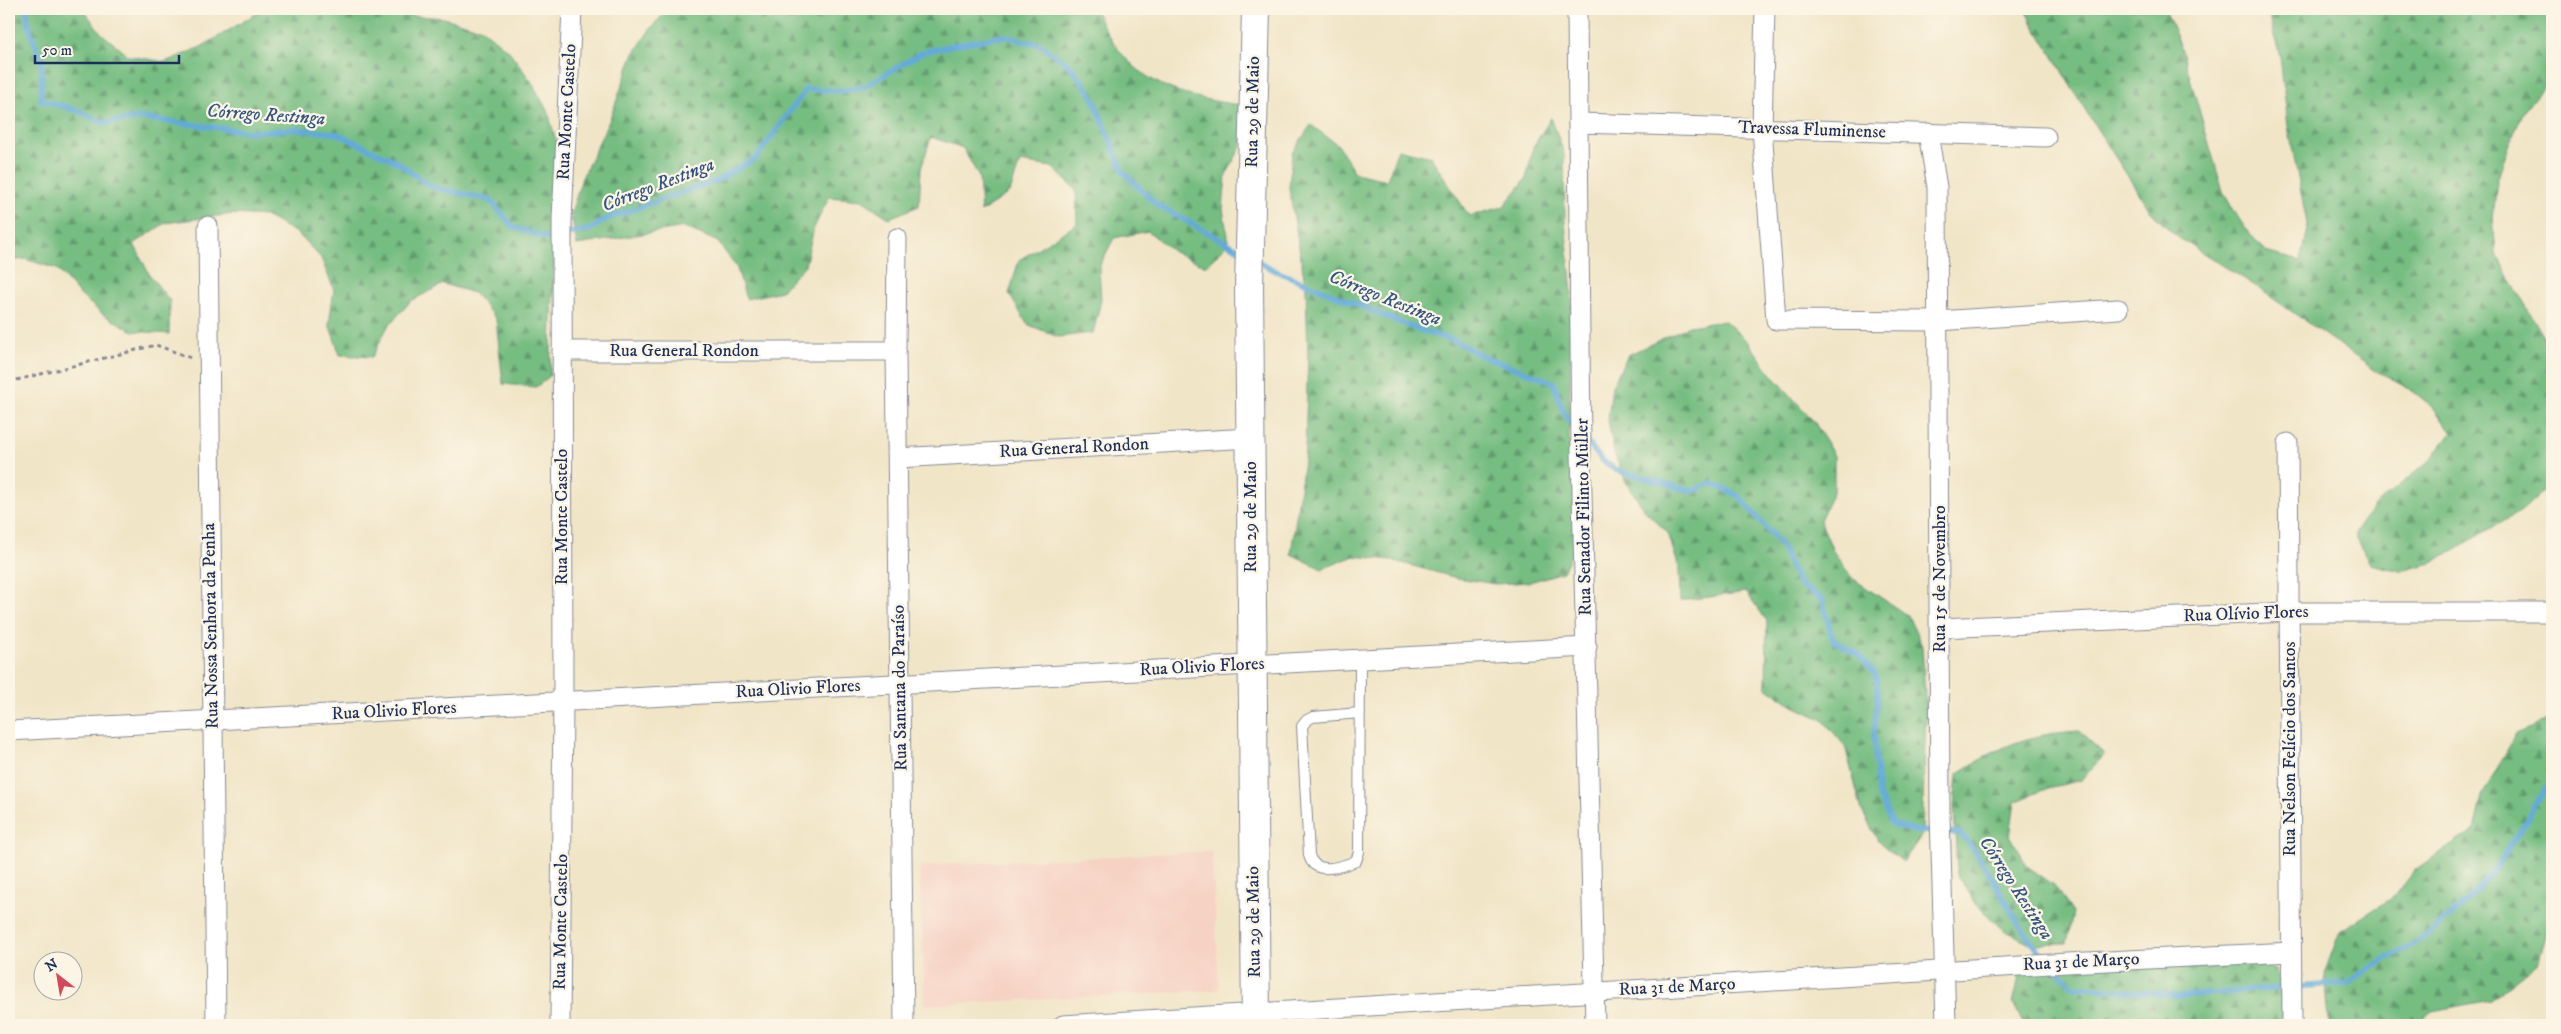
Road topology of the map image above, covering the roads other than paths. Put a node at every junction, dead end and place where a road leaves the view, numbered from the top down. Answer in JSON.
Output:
{"nodes":[{"id":1,"x":572,"y":9,"type":"edge"},
{"id":2,"x":1256,"y":9,"type":"edge"},
{"id":3,"x":1577,"y":9,"type":"edge"},
{"id":4,"x":1766,"y":9,"type":"edge"},
{"id":5,"x":1578,"y":123,"type":"junction"},
{"id":6,"x":1762,"y":128,"type":"junction"},
{"id":7,"x":1928,"y":133,"type":"junction"},
{"id":8,"x":2046,"y":137,"type":"dead end"},
{"id":9,"x":208,"y":226,"type":"dead end"},
{"id":10,"x":898,"y":238,"type":"dead end"},
{"id":11,"x":2118,"y":309,"type":"dead end"},
{"id":12,"x":1938,"y":320,"type":"junction"},
{"id":13,"x":562,"y":351,"type":"junction"},
{"id":14,"x":896,"y":351,"type":"junction"},
{"id":15,"x":1250,"y":438,"type":"junction"},
{"id":16,"x":2288,"y":444,"type":"dead end"},
{"id":17,"x":898,"y":458,"type":"junction"},
{"id":18,"x":2289,"y":612,"type":"junction"},
{"id":19,"x":2552,"y":612,"type":"edge"},
{"id":20,"x":1941,"y":628,"type":"junction"},
{"id":21,"x":1587,"y":647,"type":"junction"},
{"id":22,"x":1360,"y":659,"type":"junction"},
{"id":23,"x":1252,"y":665,"type":"junction"},
{"id":24,"x":900,"y":684,"type":"junction"},
{"id":25,"x":563,"y":702,"type":"junction"},
{"id":26,"x":1360,"y":713,"type":"junction"},
{"id":27,"x":212,"y":720,"type":"junction"},
{"id":28,"x":9,"y":731,"type":"edge"},
{"id":29,"x":2291,"y":952,"type":"junction"},
{"id":30,"x":1944,"y":972,"type":"junction"},
{"id":31,"x":1593,"y":992,"type":"junction"},
{"id":32,"x":1256,"y":1018,"type":"edge"},
{"id":33,"x":216,"y":1025,"type":"edge"},
{"id":34,"x":560,"y":1025,"type":"edge"},
{"id":35,"x":904,"y":1025,"type":"edge"},
{"id":36,"x":1062,"y":1025,"type":"edge"},
{"id":37,"x":1594,"y":1025,"type":"edge"},
{"id":38,"x":1946,"y":1025,"type":"edge"},
{"id":39,"x":2292,"y":1025,"type":"edge"}],
"edges":[{"from":1,"to":13,"type":"street","name":"Rua Monte Castelo"},
{"from":2,"to":15,"type":"main road","name":"Rua 29 de Maio"},
{"from":3,"to":5,"type":"street","name":"Rua Senador Filinto Müller"},
{"from":4,"to":6,"type":"street"},
{"from":5,"to":6,"type":"street","name":"Travessa Fluminense"},
{"from":5,"to":21,"type":"street","name":"Rua Senador Filinto Müller"},
{"from":6,"to":7,"type":"street","name":"Travessa Fluminense"},
{"from":6,"to":12,"type":"street"},
{"from":7,"to":8,"type":"street","name":"Travessa Fluminense"},
{"from":7,"to":12,"type":"street","name":"Rua 15 de Novembro"},
{"from":9,"to":27,"type":"street","name":"Rua Nossa Senhora da Penha"},
{"from":10,"to":14,"type":"street","name":"Rua Santana do Paraíso"},
{"from":11,"to":12,"type":"street"},
{"from":12,"to":20,"type":"street","name":"Rua 15 de Novembro"},
{"from":13,"to":14,"type":"street","name":"Rua General Rondon"},
{"from":13,"to":25,"type":"street","name":"Rua Monte Castelo"},
{"from":14,"to":17,"type":"street","name":"Rua Santana do Paraíso"},
{"from":15,"to":17,"type":"street","name":"Rua General Rondon"},
{"from":15,"to":23,"type":"main road","name":"Rua 29 de Maio"},
{"from":16,"to":18,"type":"street","name":"Rua Nelson Felício dos Santos"},
{"from":17,"to":24,"type":"street","name":"Rua Santana do Paraíso"},
{"from":18,"to":19,"type":"street","name":"Rua Olívio Flores"},
{"from":18,"to":20,"type":"street","name":"Rua Olívio Flores"},
{"from":18,"to":29,"type":"street","name":"Rua Nelson Felício dos Santos"},
{"from":20,"to":30,"type":"street","name":"Rua 15 de Novembro"},
{"from":21,"to":22,"type":"street","name":"Rua Olivio Flores"},
{"from":21,"to":31,"type":"street","name":"Rua Senador Filinto Müller"},
{"from":22,"to":23,"type":"street","name":"Rua Olivio Flores"},
{"from":22,"to":26,"type":"lane"},
{"from":23,"to":24,"type":"street","name":"Rua Olivio Flores"},
{"from":23,"to":32,"type":"main road","name":"Rua 29 de Maio"},
{"from":24,"to":25,"type":"street","name":"Rua Olivio Flores"},
{"from":24,"to":35,"type":"street","name":"Rua Santana do Paraíso"},
{"from":25,"to":27,"type":"street","name":"Rua Olivio Flores"},
{"from":25,"to":34,"type":"street","name":"Rua Monte Castelo"},
{"from":26,"to":26,"type":"lane"},
{"from":27,"to":28,"type":"street","name":"Rua Olivio Flores"},
{"from":27,"to":33,"type":"street","name":"Rua Nossa Senhora da Penha"},
{"from":29,"to":30,"type":"street","name":"Rua 31 de Março"},
{"from":29,"to":39,"type":"street","name":"Rua Nelson Felício dos Santos"},
{"from":30,"to":31,"type":"street","name":"Rua 31 de Março"},
{"from":30,"to":38,"type":"street","name":"Rua 15 de Novembro"},
{"from":31,"to":32,"type":"street","name":"Rua 31 de Março"},
{"from":31,"to":37,"type":"street","name":"Rua Senador Filinto Müller"},
{"from":32,"to":36,"type":"street","name":"Rua 31 de Março"}]}
